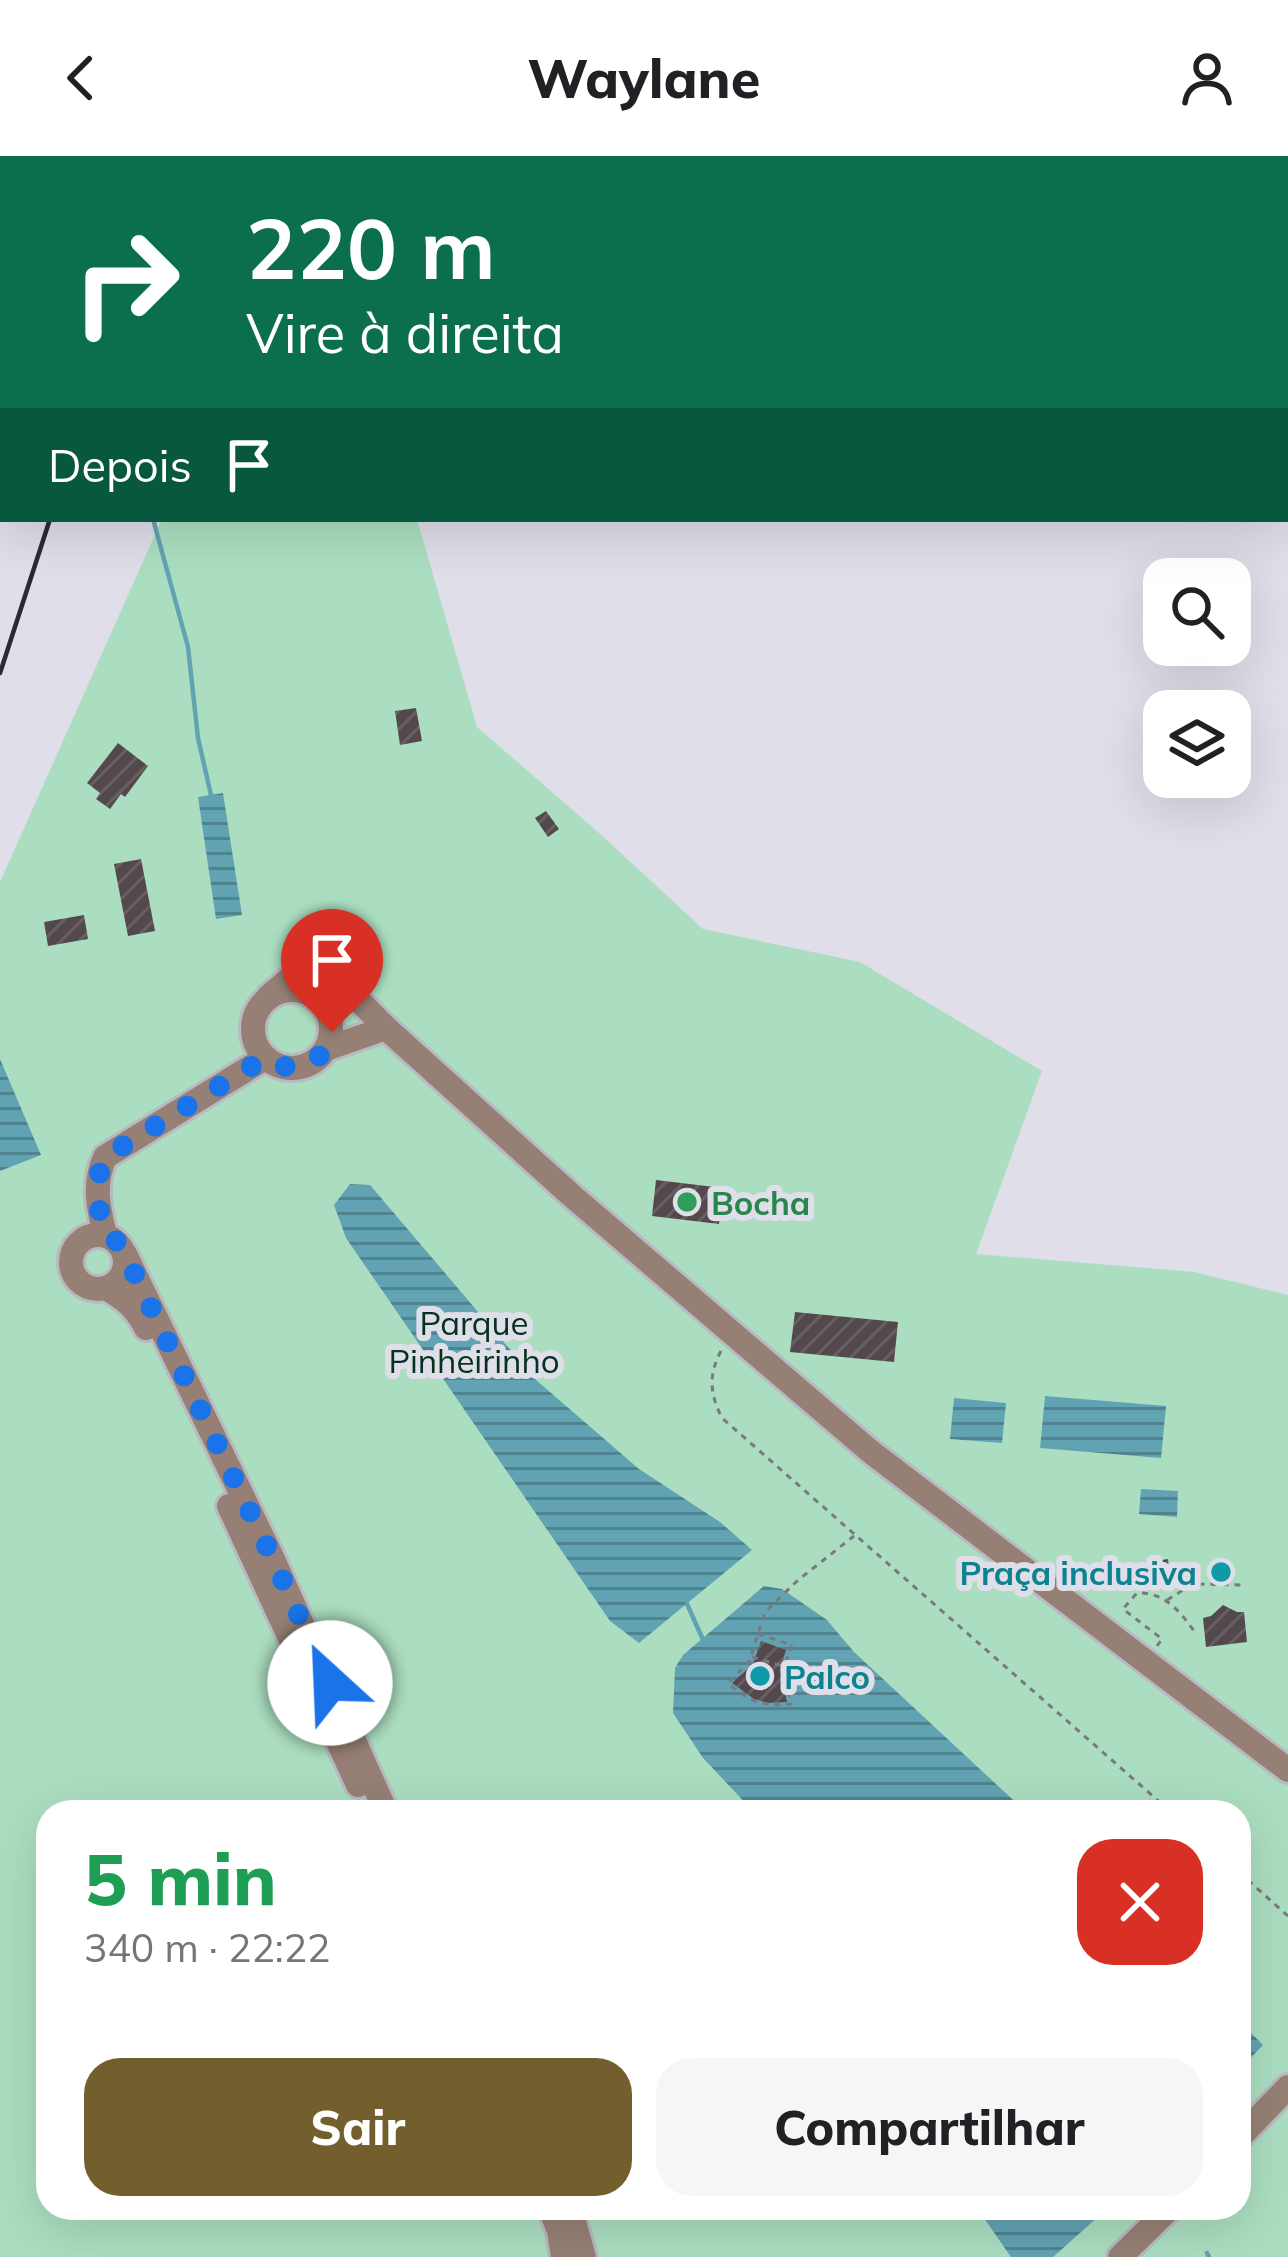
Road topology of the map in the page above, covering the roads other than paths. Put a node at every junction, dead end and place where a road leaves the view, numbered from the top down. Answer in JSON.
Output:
{"nodes":[{"id":1,"x":269,"y":996,"type":"junction"},
{"id":2,"x":386,"y":1028,"type":"junction"},
{"id":3,"x":326,"y":1048,"type":"junction"},
{"id":4,"x":265,"y":1058,"type":"junction"},
{"id":5,"x":105,"y":1235,"type":"junction"},
{"id":6,"x":125,"y":1254,"type":"junction"},
{"id":7,"x":106,"y":1288,"type":"junction"},
{"id":8,"x":1288,"y":1770,"type":"edge"},
{"id":9,"x":364,"y":1800,"type":"edge"},
{"id":10,"x":381,"y":1800,"type":"edge"},
{"id":11,"x":1288,"y":2087,"type":"edge"},
{"id":12,"x":1251,"y":2126,"type":"edge"},
{"id":13,"x":555,"y":2220,"type":"edge"},
{"id":14,"x":573,"y":2220,"type":"edge"},
{"id":15,"x":1158,"y":2220,"type":"edge"},
{"id":16,"x":563,"y":2257,"type":"edge"},
{"id":17,"x":584,"y":2257,"type":"edge"},
{"id":18,"x":1120,"y":2257,"type":"edge"}],
"edges":[{"from":1,"to":2,"type":"lane"},
{"from":1,"to":3,"type":"lane"},
{"from":1,"to":4,"type":"lane"},
{"from":2,"to":3,"type":"lane"},
{"from":2,"to":8,"type":"lane"},
{"from":3,"to":4,"type":"lane"},
{"from":4,"to":5,"type":"lane"},
{"from":5,"to":6,"type":"lane"},
{"from":5,"to":7,"type":"lane"},
{"from":6,"to":7,"type":"lane"},
{"from":6,"to":10,"type":"lane"},
{"from":7,"to":9,"type":"lane"},
{"from":11,"to":12,"type":"lane"},
{"from":13,"to":16,"type":"lane"},
{"from":14,"to":17,"type":"lane"},
{"from":15,"to":18,"type":"lane"}]}
